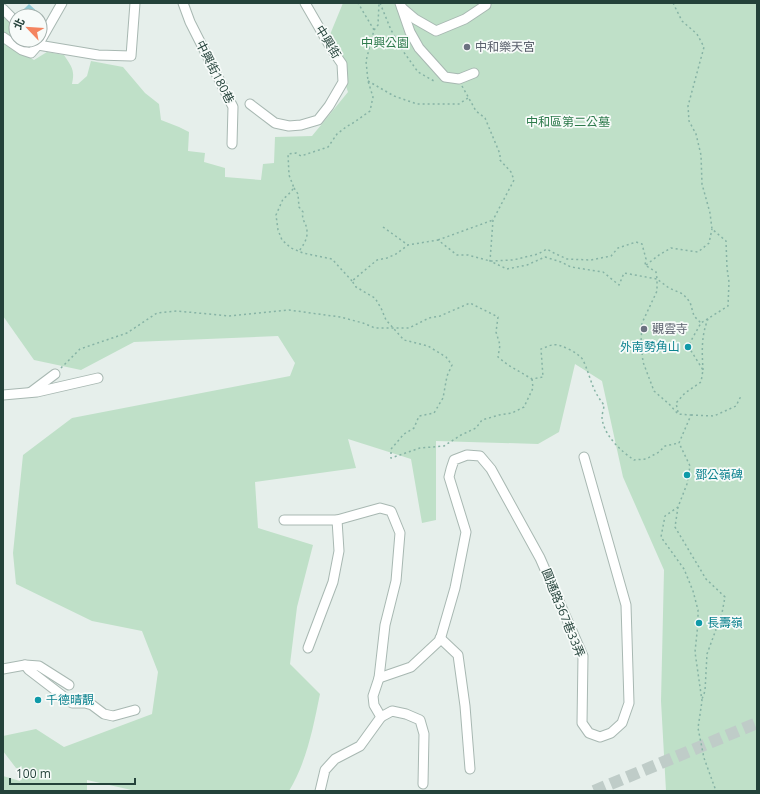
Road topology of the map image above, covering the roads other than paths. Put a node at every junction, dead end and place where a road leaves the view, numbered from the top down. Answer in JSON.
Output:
{"nodes":[{"id":1,"x":62,"y":3,"type":"edge"},
{"id":2,"x":135,"y":3,"type":"edge"},
{"id":3,"x":183,"y":3,"type":"edge"},
{"id":4,"x":304,"y":3,"type":"edge"},
{"id":5,"x":486,"y":3,"type":"edge"},
{"id":6,"x":401,"y":6,"type":"edge"},
{"id":7,"x":48,"y":24,"type":"edge"},
{"id":8,"x":48,"y":45,"type":"edge"},
{"id":9,"x":19,"y":48,"type":"edge"},
{"id":10,"x":33,"y":48,"type":"edge"},
{"id":11,"x":474,"y":73,"type":"dead end"},
{"id":12,"x":250,"y":104,"type":"dead end"},
{"id":13,"x":232,"y":144,"type":"dead end"},
{"id":14,"x":55,"y":374,"type":"road end"},
{"id":15,"x":98,"y":378,"type":"dead end"},
{"id":16,"x":34,"y":393,"type":"junction"},
{"id":17,"x":3,"y":395,"type":"edge"},
{"id":18,"x":584,"y":457,"type":"dead end"},
{"id":19,"x":284,"y":520,"type":"dead end"},
{"id":20,"x":337,"y":520,"type":"junction"},
{"id":21,"x":440,"y":638,"type":"junction"},
{"id":22,"x":308,"y":648,"type":"dead end"},
{"id":23,"x":25,"y":665,"type":"junction"},
{"id":24,"x":3,"y":669,"type":"edge"},
{"id":25,"x":378,"y":678,"type":"junction"},
{"id":26,"x":69,"y":685,"type":"dead end"},
{"id":27,"x":135,"y":710,"type":"dead end"},
{"id":28,"x":381,"y":717,"type":"junction"},
{"id":29,"x":470,"y":769,"type":"dead end"},
{"id":30,"x":423,"y":784,"type":"dead end"},
{"id":31,"x":320,"y":791,"type":"edge"}],
"edges":[{"from":1,"to":7,"type":"street"},
{"from":2,"to":8,"type":"street"},
{"from":3,"to":13,"type":"street","name":"中興街180巷"},
{"from":4,"to":12,"type":"street","name":"中興街"},
{"from":5,"to":6,"type":"street"},
{"from":6,"to":11,"type":"street"},
{"from":9,"to":10,"type":"street"},
{"from":14,"to":16,"type":"street"},
{"from":15,"to":16,"type":"street"},
{"from":16,"to":17,"type":"street"},
{"from":18,"to":21,"type":"street","name":"圓通路367巷33弄"},
{"from":19,"to":20,"type":"street"},
{"from":20,"to":22,"type":"street"},
{"from":20,"to":25,"type":"street"},
{"from":21,"to":25,"type":"street","name":"圓通路367巷33弄"},
{"from":21,"to":29,"type":"street"},
{"from":23,"to":24,"type":"street"},
{"from":23,"to":26,"type":"street"},
{"from":23,"to":27,"type":"street"},
{"from":25,"to":28,"type":"street"},
{"from":28,"to":30,"type":"street"},
{"from":28,"to":31,"type":"street"}]}
